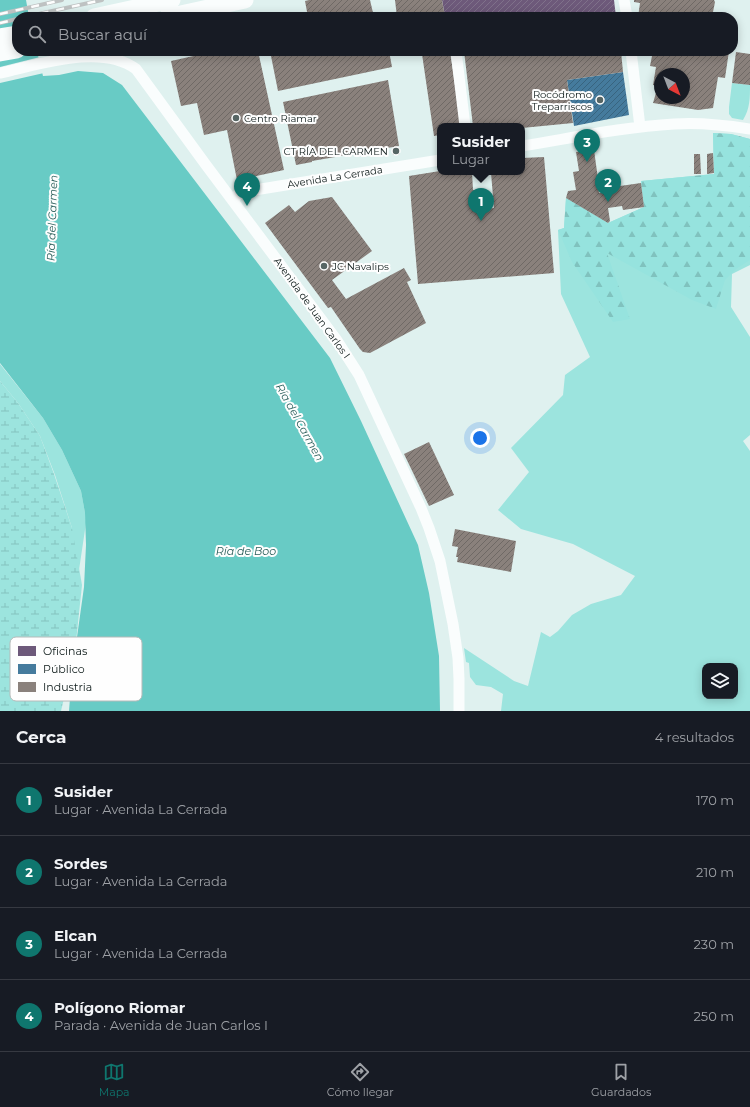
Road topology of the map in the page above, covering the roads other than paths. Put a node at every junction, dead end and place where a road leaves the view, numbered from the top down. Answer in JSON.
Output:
{"nodes":[{"id":1,"x":172,"y":0,"type":"edge"},
{"id":2,"x":245,"y":0,"type":"edge"},
{"id":3,"x":624,"y":0,"type":"edge"},
{"id":4,"x":117,"y":12,"type":"edge"},
{"id":5,"x":190,"y":12,"type":"edge"},
{"id":6,"x":626,"y":12,"type":"edge"},
{"id":7,"x":12,"y":35,"type":"edge"},
{"id":8,"x":0,"y":37,"type":"edge"},
{"id":9,"x":12,"y":51,"type":"edge"},
{"id":10,"x":0,"y":53,"type":"edge"},
{"id":11,"x":457,"y":56,"type":"edge"},
{"id":12,"x":632,"y":56,"type":"edge"},
{"id":13,"x":0,"y":73,"type":"edge"},
{"id":14,"x":465,"y":123,"type":"edge"},
{"id":15,"x":640,"y":127,"type":"junction"},
{"id":16,"x":750,"y":129,"type":"edge"},
{"id":17,"x":525,"y":146,"type":"edge"},
{"id":18,"x":437,"y":160,"type":"edge"},
{"id":19,"x":232,"y":200,"type":"junction"},
{"id":20,"x":459,"y":711,"type":"edge"}],
"edges":[{"from":1,"to":4,"type":"highway"},
{"from":2,"to":5,"type":"highway"},
{"from":3,"to":6,"type":"street"},
{"from":7,"to":8,"type":"highway"},
{"from":9,"to":10,"type":"highway"},
{"from":11,"to":14,"type":"street"},
{"from":12,"to":15,"type":"street"},
{"from":13,"to":19,"type":"street","name":"Avenida de Juan Carlos I"},
{"from":15,"to":16,"type":"street"},
{"from":15,"to":17,"type":"street"},
{"from":18,"to":19,"type":"street","name":"Avenida La Cerrada"},
{"from":19,"to":20,"type":"street","name":"Avenida de Juan Carlos I"}]}
